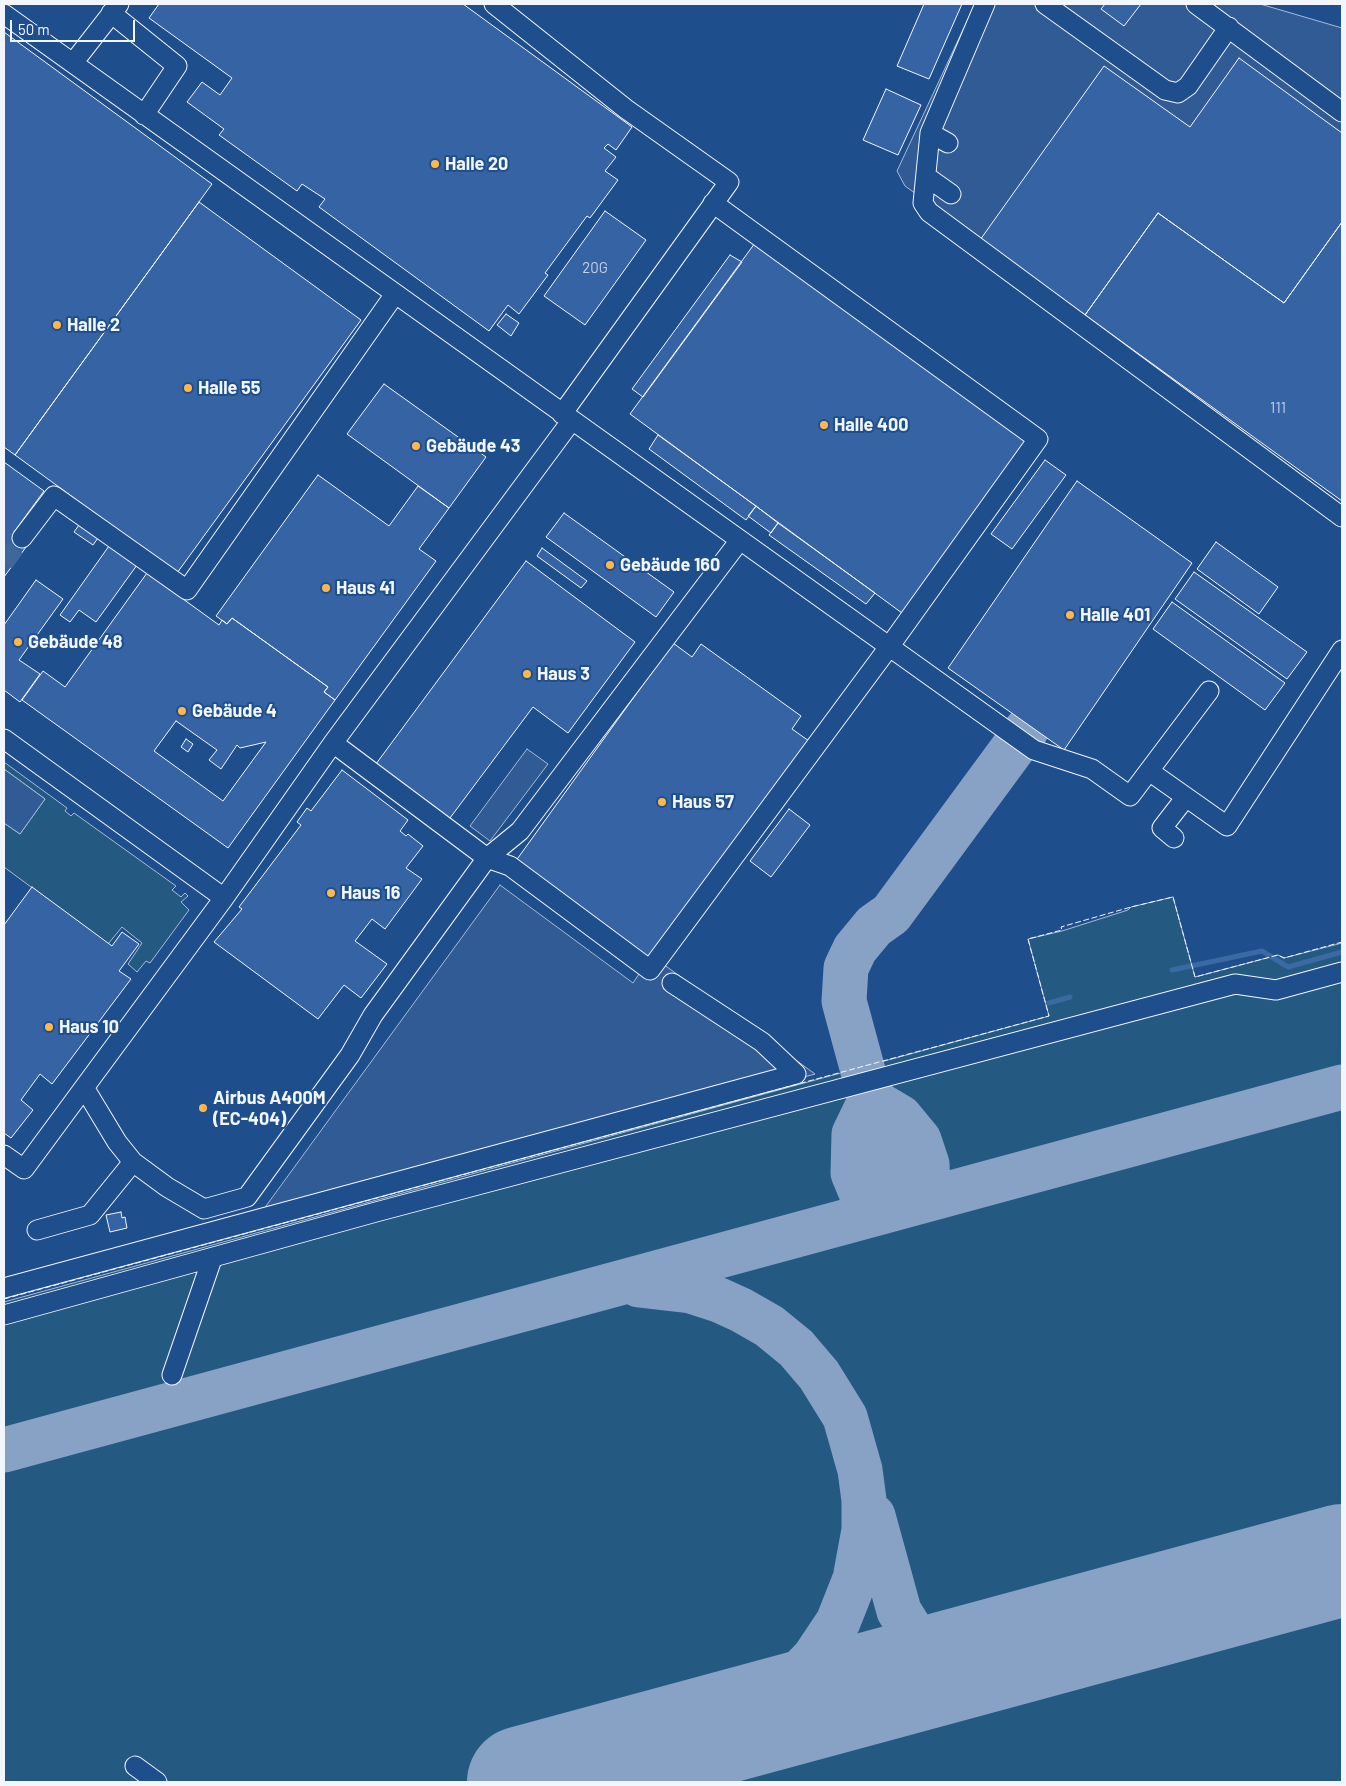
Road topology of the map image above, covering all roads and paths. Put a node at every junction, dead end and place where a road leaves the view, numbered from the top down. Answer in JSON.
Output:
{"nodes":[{"id":1,"x":494,"y":4,"type":"edge"},
{"id":2,"x":986,"y":4,"type":"edge"},
{"id":3,"x":1045,"y":4,"type":"edge"},
{"id":4,"x":1196,"y":4,"type":"edge"},
{"id":5,"x":115,"y":9,"type":"edge"},
{"id":6,"x":4,"y":14,"type":"edge"},
{"id":7,"x":1229,"y":27,"type":"junction"},
{"id":8,"x":73,"y":64,"type":"junction"},
{"id":9,"x":1342,"y":112,"type":"edge"},
{"id":10,"x":144,"y":114,"type":"junction"},
{"id":11,"x":930,"y":133,"type":"junction"},
{"id":12,"x":948,"y":143,"type":"dead end"},
{"id":13,"x":927,"y":176,"type":"junction"},
{"id":14,"x":951,"y":194,"type":"dead end"},
{"id":15,"x":713,"y":203,"type":"junction"},
{"id":16,"x":396,"y":294,"type":"junction"},
{"id":17,"x":567,"y":417,"type":"junction"},
{"id":18,"x":1342,"y":517,"type":"edge"},
{"id":19,"x":22,"y":538,"type":"tunnel mouth"},
{"id":20,"x":740,"y":540,"type":"junction"},
{"id":21,"x":889,"y":647,"type":"junction"},
{"id":22,"x":1342,"y":650,"type":"edge"},
{"id":23,"x":1209,"y":691,"type":"dead end"},
{"id":24,"x":4,"y":739,"type":"edge"},
{"id":25,"x":333,"y":743,"type":"junction"},
{"id":26,"x":1149,"y":770,"type":"junction"},
{"id":27,"x":1186,"y":797,"type":"junction"},
{"id":28,"x":1174,"y":838,"type":"dead end"},
{"id":29,"x":487,"y":858,"type":"junction"},
{"id":30,"x":224,"y":898,"type":"junction"},
{"id":31,"x":1342,"y":972,"type":"edge"},
{"id":32,"x":672,"y":983,"type":"dead end"},
{"id":33,"x":85,"y":1089,"type":"junction"},
{"id":34,"x":4,"y":1155,"type":"edge"},
{"id":35,"x":133,"y":1162,"type":"junction"},
{"id":36,"x":37,"y":1230,"type":"dead end"},
{"id":37,"x":212,"y":1259,"type":"junction"},
{"id":38,"x":4,"y":1288,"type":"edge"},
{"id":39,"x":4,"y":1315,"type":"edge"},
{"id":40,"x":172,"y":1375,"type":"dead end"},
{"id":41,"x":134,"y":1766,"type":"dead end"},
{"id":42,"x":157,"y":1782,"type":"edge"}],
"edges":[{"from":1,"to":15,"type":"lane"},
{"from":2,"to":11,"type":"lane"},
{"from":3,"to":7,"type":"lane"},
{"from":4,"to":7,"type":"lane"},
{"from":5,"to":8,"type":"lane"},
{"from":5,"to":10,"type":"lane"},
{"from":6,"to":8,"type":"lane"},
{"from":7,"to":9,"type":"lane"},
{"from":8,"to":10,"type":"lane"},
{"from":10,"to":16,"type":"lane"},
{"from":11,"to":12,"type":"lane"},
{"from":11,"to":13,"type":"lane"},
{"from":13,"to":14,"type":"lane"},
{"from":13,"to":18,"type":"lane"},
{"from":15,"to":17,"type":"lane"},
{"from":15,"to":21,"type":"lane"},
{"from":16,"to":17,"type":"lane"},
{"from":16,"to":19,"type":"lane"},
{"from":17,"to":20,"type":"lane"},
{"from":17,"to":25,"type":"lane"},
{"from":20,"to":21,"type":"lane"},
{"from":20,"to":29,"type":"lane"},
{"from":21,"to":26,"type":"lane"},
{"from":21,"to":29,"type":"lane"},
{"from":22,"to":27,"type":"lane"},
{"from":23,"to":26,"type":"lane"},
{"from":24,"to":30,"type":"lane"},
{"from":25,"to":29,"type":"lane"},
{"from":25,"to":30,"type":"lane"},
{"from":26,"to":27,"type":"lane"},
{"from":27,"to":28,"type":"lane"},
{"from":29,"to":35,"type":"lane"},
{"from":30,"to":33,"type":"lane"},
{"from":31,"to":37,"type":"lane"},
{"from":32,"to":38,"type":"lane"},
{"from":33,"to":34,"type":"lane"},
{"from":33,"to":35,"type":"lane"},
{"from":35,"to":36,"type":"lane"},
{"from":37,"to":39,"type":"lane"},
{"from":37,"to":40,"type":"lane"},
{"from":41,"to":42,"type":"lane"}]}
